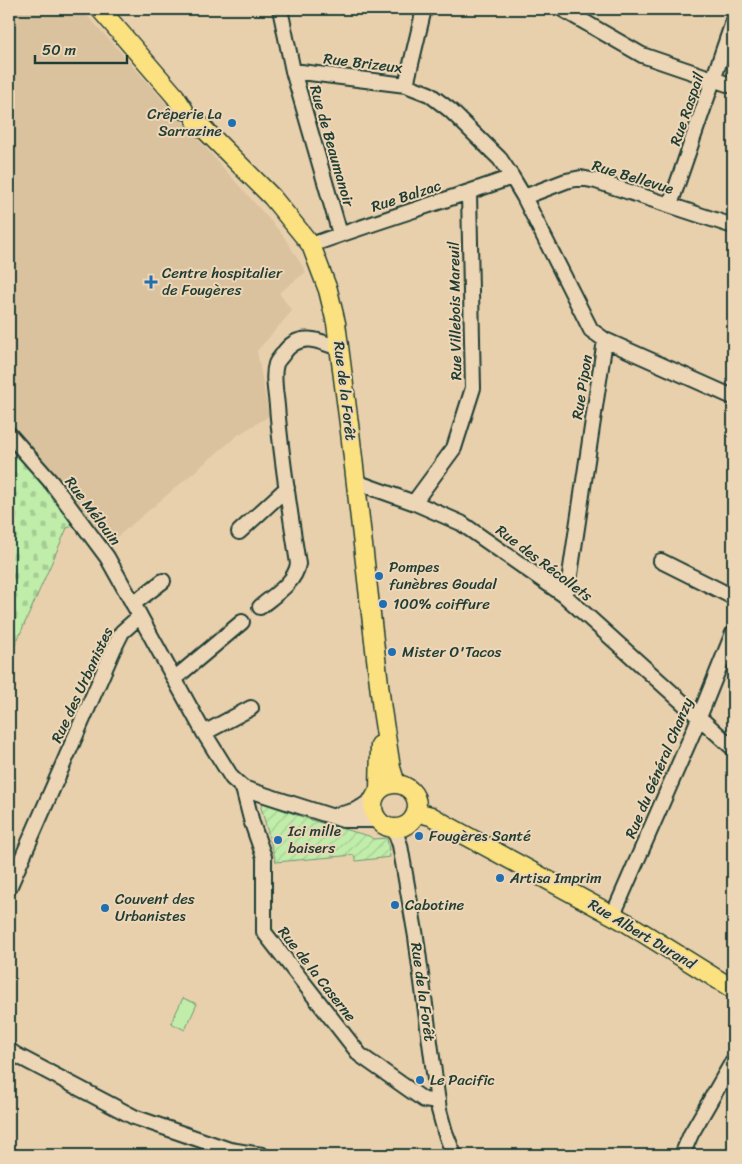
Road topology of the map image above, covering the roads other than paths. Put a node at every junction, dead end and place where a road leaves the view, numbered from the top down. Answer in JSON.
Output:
{"nodes":[{"id":1,"x":100,"y":9,"type":"edge"},
{"id":2,"x":280,"y":9,"type":"edge"},
{"id":3,"x":424,"y":9,"type":"edge"},
{"id":4,"x":562,"y":9,"type":"edge"},
{"id":5,"x":733,"y":22,"type":"edge"},
{"id":6,"x":293,"y":71,"type":"junction"},
{"id":7,"x":714,"y":80,"type":"junction"},
{"id":8,"x":406,"y":84,"type":"junction"},
{"id":9,"x":733,"y":86,"type":"edge"},
{"id":10,"x":512,"y":177,"type":"junction"},
{"id":11,"x":469,"y":193,"type":"junction"},
{"id":12,"x":524,"y":197,"type":"junction"},
{"id":13,"x":670,"y":205,"type":"junction"},
{"id":14,"x":733,"y":226,"type":"edge"},
{"id":15,"x":340,"y":234,"type":"junction"},
{"id":16,"x":311,"y":245,"type":"junction"},
{"id":17,"x":606,"y":340,"type":"junction"},
{"id":18,"x":340,"y":350,"type":"junction"},
{"id":19,"x":733,"y":397,"type":"edge"},
{"id":20,"x":9,"y":434,"type":"edge"},
{"id":21,"x":356,"y":482,"type":"junction"},
{"id":22,"x":287,"y":488,"type":"junction"},
{"id":23,"x":415,"y":503,"type":"junction"},
{"id":24,"x":239,"y":532,"type":"dead end"},
{"id":25,"x":661,"y":561,"type":"dead end"},
{"id":26,"x":163,"y":581,"type":"dead end"},
{"id":27,"x":564,"y":595,"type":"junction"},
{"id":28,"x":733,"y":597,"type":"edge"},
{"id":29,"x":260,"y":607,"type":"dead end"},
{"id":30,"x":137,"y":610,"type":"junction"},
{"id":31,"x":242,"y":622,"type":"dead end"},
{"id":32,"x":733,"y":633,"type":"edge"},
{"id":33,"x":174,"y":679,"type":"junction"},
{"id":34,"x":251,"y":708,"type":"dead end"},
{"id":35,"x":382,"y":710,"type":"junction"},
{"id":36,"x":699,"y":717,"type":"junction"},
{"id":37,"x":204,"y":733,"type":"junction"},
{"id":38,"x":733,"y":748,"type":"edge"},
{"id":39,"x":396,"y":784,"type":"junction"},
{"id":40,"x":243,"y":788,"type":"junction"},
{"id":41,"x":377,"y":794,"type":"junction"},
{"id":42,"x":416,"y":812,"type":"junction"},
{"id":43,"x":329,"y":816,"type":"junction"},
{"id":44,"x":386,"y":824,"type":"junction"},
{"id":45,"x":9,"y":888,"type":"edge"},
{"id":46,"x":613,"y":915,"type":"junction"},
{"id":47,"x":733,"y":989,"type":"edge"},
{"id":48,"x":9,"y":1050,"type":"edge"},
{"id":49,"x":733,"y":1061,"type":"edge"},
{"id":50,"x":438,"y":1100,"type":"junction"},
{"id":51,"x":262,"y":1155,"type":"edge"},
{"id":52,"x":454,"y":1155,"type":"edge"},
{"id":53,"x":682,"y":1155,"type":"edge"}],
"edges":[{"from":1,"to":16,"type":"main road","name":"Rue de la Forêt"},
{"from":2,"to":6,"type":"street","name":"Rue de Beaumanoir"},
{"from":3,"to":8,"type":"street"},
{"from":4,"to":7,"type":"street"},
{"from":5,"to":7,"type":"street","name":"Rue Raspail"},
{"from":6,"to":8,"type":"street","name":"Rue Brizeux"},
{"from":6,"to":15,"type":"street","name":"Rue de Beaumanoir"},
{"from":7,"to":9,"type":"street"},
{"from":7,"to":13,"type":"street","name":"Rue Raspail"},
{"from":8,"to":10,"type":"street","name":"Rue Brizeux"},
{"from":10,"to":11,"type":"street","name":"Rue Balzac"},
{"from":10,"to":12,"type":"street","name":"Rue Pipon"},
{"from":11,"to":15,"type":"street","name":"Rue Balzac"},
{"from":11,"to":23,"type":"street","name":"Rue Villebois Mareuil"},
{"from":12,"to":13,"type":"street","name":"Rue Bellevue"},
{"from":12,"to":17,"type":"street","name":"Rue Pipon"},
{"from":13,"to":14,"type":"street","name":"Rue Bellevue"},
{"from":15,"to":16,"type":"street","name":"Rue Balzac"},
{"from":16,"to":18,"type":"main road","name":"Rue de la Forêt"},
{"from":17,"to":19,"type":"street"},
{"from":17,"to":27,"type":"street","name":"Rue Pipon"},
{"from":18,"to":21,"type":"main road","name":"Rue de la Forêt"},
{"from":18,"to":22,"type":"street"},
{"from":20,"to":30,"type":"street","name":"Rue Mélouin"},
{"from":21,"to":23,"type":"street","name":"Rue des Récollets"},
{"from":21,"to":35,"type":"main road","name":"Rue de la Forêt"},
{"from":22,"to":24,"type":"street"},
{"from":22,"to":29,"type":"street"},
{"from":23,"to":27,"type":"street","name":"Rue des Récollets"},
{"from":25,"to":28,"type":"street"},
{"from":26,"to":30,"type":"street","name":"Rue des Urbanistes"},
{"from":27,"to":36,"type":"street","name":"Rue des Récollets"},
{"from":30,"to":33,"type":"street"},
{"from":30,"to":45,"type":"street","name":"Rue des Urbanistes"},
{"from":31,"to":33,"type":"street"},
{"from":32,"to":36,"type":"street","name":"Rue du Général Chanzy"},
{"from":33,"to":37,"type":"street"},
{"from":34,"to":37,"type":"street"},
{"from":35,"to":39,"type":"main road","name":"Rue de la Forêt"},
{"from":35,"to":41,"type":"main road","name":"Rue de la Forêt"},
{"from":36,"to":38,"type":"street","name":"Rue des Récollets"},
{"from":36,"to":46,"type":"street","name":"Rue du Général Chanzy"},
{"from":37,"to":40,"type":"street"},
{"from":39,"to":41,"type":"main road"},
{"from":39,"to":42,"type":"main road"},
{"from":40,"to":43,"type":"street"},
{"from":40,"to":50,"type":"street","name":"Rue de la Caserne"},
{"from":41,"to":43,"type":"street"},
{"from":41,"to":44,"type":"main road"},
{"from":42,"to":44,"type":"main road"},
{"from":42,"to":46,"type":"main road","name":"Rue Albert Durand"},
{"from":43,"to":44,"type":"street"},
{"from":44,"to":50,"type":"street","name":"Rue de la Forêt"},
{"from":46,"to":47,"type":"main road","name":"Rue Albert Durand"},
{"from":48,"to":51,"type":"street"},
{"from":49,"to":53,"type":"street"},
{"from":50,"to":52,"type":"street","name":"Rue de la Forêt"}]}
